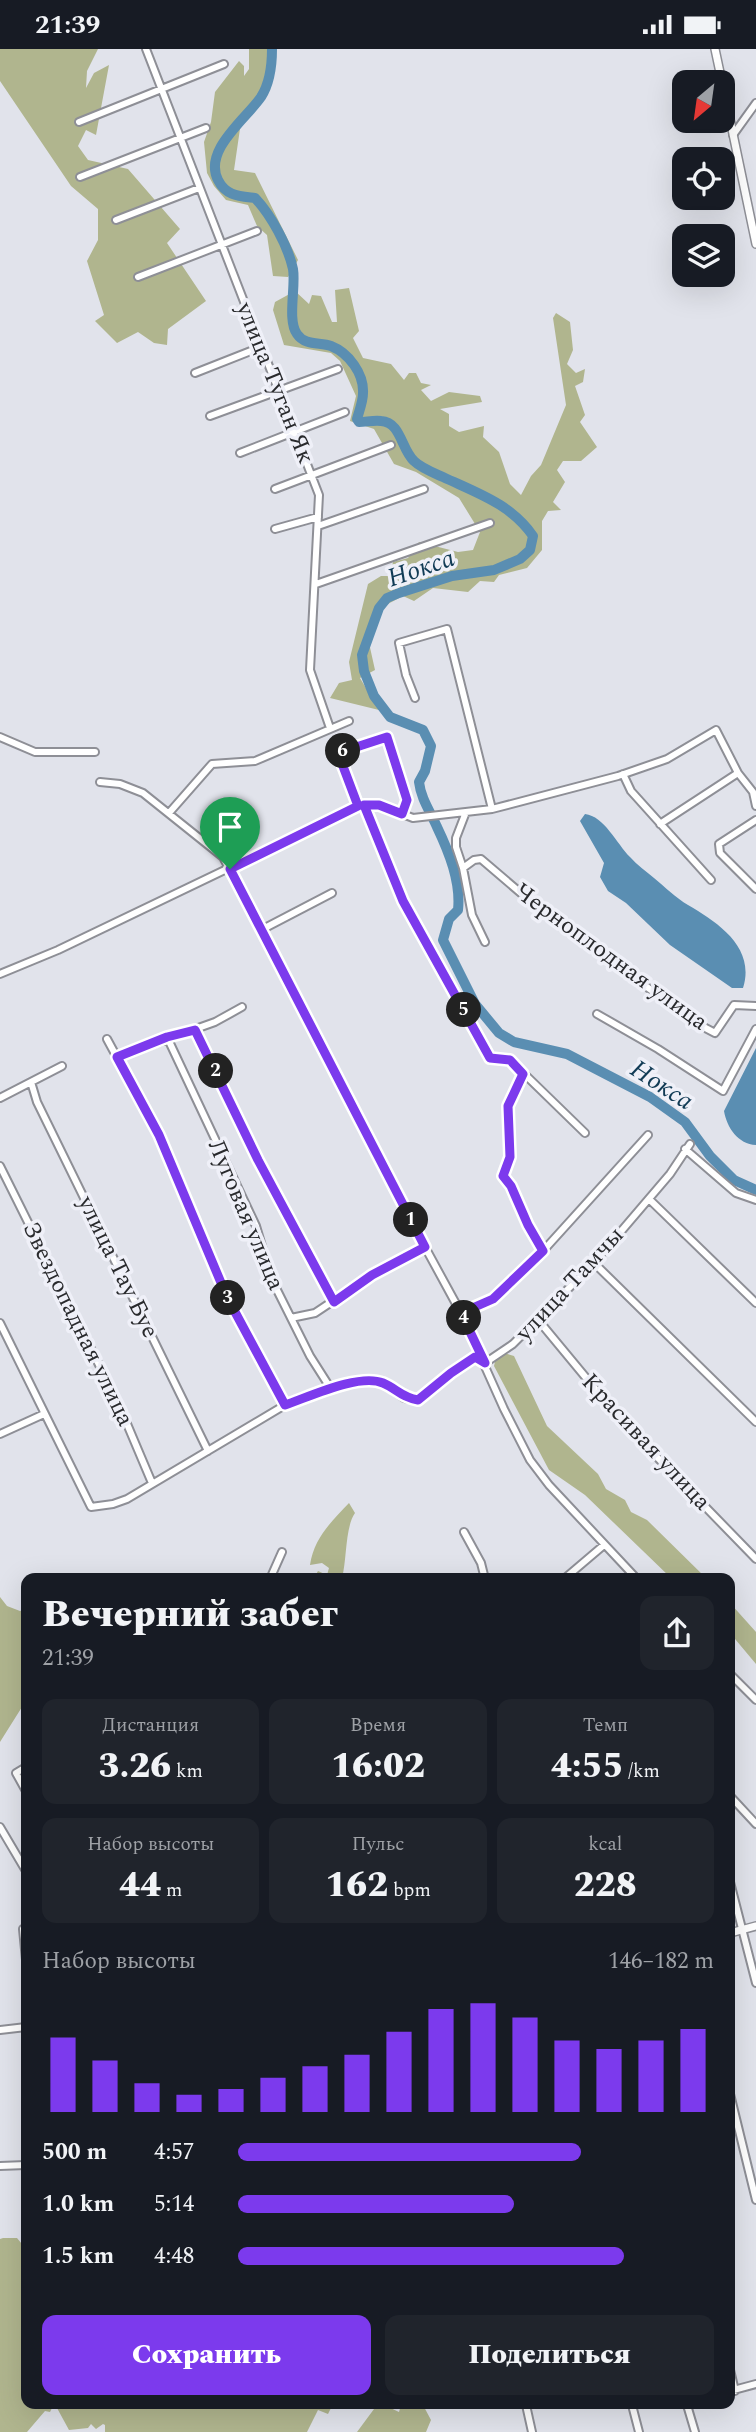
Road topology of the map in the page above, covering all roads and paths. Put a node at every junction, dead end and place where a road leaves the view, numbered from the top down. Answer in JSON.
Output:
{"nodes":[{"id":1,"x":146,"y":49,"type":"edge"},
{"id":2,"x":715,"y":49,"type":"edge"},
{"id":3,"x":224,"y":64,"type":"dead end"},
{"id":4,"x":719,"y":70,"type":"edge"},
{"id":5,"x":161,"y":89,"type":"junction"},
{"id":6,"x":756,"y":103,"type":"edge"},
{"id":7,"x":79,"y":122,"type":"dead end"},
{"id":8,"x":206,"y":128,"type":"dead end"},
{"id":9,"x":733,"y":135,"type":"joint"},
{"id":10,"x":180,"y":138,"type":"junction"},
{"id":11,"x":80,"y":177,"type":"dead end"},
{"id":12,"x":199,"y":188,"type":"junction"},
{"id":13,"x":116,"y":220,"type":"dead end"},
{"id":14,"x":257,"y":231,"type":"dead end"},
{"id":15,"x":756,"y":241,"type":"edge"},
{"id":16,"x":221,"y":245,"type":"junction"},
{"id":17,"x":138,"y":277,"type":"dead end"},
{"id":18,"x":261,"y":347,"type":"junction"},
{"id":19,"x":338,"y":369,"type":"dead end"},
{"id":20,"x":195,"y":373,"type":"dead end"},
{"id":21,"x":278,"y":391,"type":"junction"},
{"id":22,"x":345,"y":412,"type":"dead end"},
{"id":23,"x":210,"y":417,"type":"dead end"},
{"id":24,"x":294,"y":432,"type":"junction"},
{"id":25,"x":391,"y":445,"type":"dead end"},
{"id":26,"x":240,"y":453,"type":"dead end"},
{"id":27,"x":311,"y":475,"type":"junction"},
{"id":28,"x":275,"y":489,"type":"dead end"},
{"id":29,"x":424,"y":489,"type":"dead end"},
{"id":30,"x":318,"y":517,"type":"junction"},
{"id":31,"x":490,"y":523,"type":"dead end"},
{"id":32,"x":318,"y":526,"type":"junction"},
{"id":33,"x":275,"y":529,"type":"dead end"},
{"id":34,"x":316,"y":584,"type":"junction"},
{"id":35,"x":415,"y":698,"type":"dead end"},
{"id":36,"x":349,"y":721,"type":"dead end"},
{"id":37,"x":330,"y":728,"type":"junction"},
{"id":38,"x":0,"y":737,"type":"edge"},
{"id":39,"x":95,"y":753,"type":"dead end"},
{"id":40,"x":738,"y":773,"type":"junction"},
{"id":41,"x":623,"y":774,"type":"junction"},
{"id":42,"x":100,"y":782,"type":"dead end"},
{"id":43,"x":361,"y":805,"type":"junction"},
{"id":44,"x":756,"y":806,"type":"edge"},
{"id":45,"x":492,"y":810,"type":"junction"},
{"id":46,"x":169,"y":813,"type":"junction"},
{"id":47,"x":462,"y":813,"type":"junction"},
{"id":48,"x":402,"y":814,"type":"junction"},
{"id":49,"x":756,"y":820,"type":"edge"},
{"id":50,"x":660,"y":824,"type":"junction"},
{"id":51,"x":463,"y":868,"type":"junction"},
{"id":52,"x":230,"y":869,"type":"junction"},
{"id":53,"x":711,"y":880,"type":"dead end"},
{"id":54,"x":756,"y":890,"type":"edge"},
{"id":55,"x":332,"y":894,"type":"dead end"},
{"id":56,"x":261,"y":930,"type":"junction"},
{"id":57,"x":485,"y":942,"type":"dead end"},
{"id":58,"x":0,"y":974,"type":"edge"},
{"id":59,"x":756,"y":1006,"type":"edge"},
{"id":60,"x":242,"y":1007,"type":"dead end"},
{"id":61,"x":597,"y":1014,"type":"dead end"},
{"id":62,"x":756,"y":1029,"type":"edge"},
{"id":63,"x":195,"y":1030,"type":"junction"},
{"id":64,"x":167,"y":1037,"type":"junction"},
{"id":65,"x":107,"y":1039,"type":"dead end"},
{"id":66,"x":117,"y":1057,"type":"junction"},
{"id":67,"x":62,"y":1066,"type":"dead end"},
{"id":68,"x":523,"y":1074,"type":"junction"},
{"id":69,"x":31,"y":1082,"type":"junction"},
{"id":70,"x":0,"y":1098,"type":"edge"},
{"id":71,"x":585,"y":1133,"type":"dead end"},
{"id":72,"x":648,"y":1135,"type":"dead end"},
{"id":73,"x":0,"y":1166,"type":"edge"},
{"id":74,"x":649,"y":1199,"type":"junction"},
{"id":75,"x":756,"y":1200,"type":"edge"},
{"id":76,"x":425,"y":1247,"type":"junction"},
{"id":77,"x":543,"y":1251,"type":"junction"},
{"id":78,"x":594,"y":1263,"type":"junction"},
{"id":79,"x":334,"y":1302,"type":"junction"},
{"id":80,"x":756,"y":1303,"type":"edge"},
{"id":81,"x":461,"y":1313,"type":"junction"},
{"id":82,"x":291,"y":1318,"type":"junction"},
{"id":83,"x":538,"y":1321,"type":"junction"},
{"id":84,"x":0,"y":1323,"type":"edge"},
{"id":85,"x":485,"y":1363,"type":"junction"},
{"id":86,"x":331,"y":1389,"type":"junction"},
{"id":87,"x":285,"y":1405,"type":"junction"},
{"id":88,"x":44,"y":1413,"type":"junction"},
{"id":89,"x":756,"y":1422,"type":"edge"},
{"id":90,"x":0,"y":1434,"type":"edge"},
{"id":91,"x":208,"y":1451,"type":"junction"},
{"id":92,"x":152,"y":1483,"type":"junction"},
{"id":93,"x":464,"y":1532,"type":"dead end"},
{"id":94,"x":604,"y":1545,"type":"junction"},
{"id":95,"x":282,"y":1552,"type":"dead end"},
{"id":96,"x":756,"y":1559,"type":"edge"},
{"id":97,"x":273,"y":1573,"type":"edge"},
{"id":98,"x":484,"y":1573,"type":"edge"},
{"id":99,"x":571,"y":1573,"type":"edge"},
{"id":100,"x":631,"y":1573,"type":"edge"},
{"id":101,"x":735,"y":1679,"type":"edge"},
{"id":102,"x":756,"y":1700,"type":"edge"},
{"id":103,"x":735,"y":1801,"type":"edge"},
{"id":104,"x":756,"y":1824,"type":"edge"},
{"id":105,"x":0,"y":1827,"type":"edge"},
{"id":106,"x":21,"y":1863,"type":"edge"},
{"id":107,"x":735,"y":1900,"type":"edge"},
{"id":108,"x":756,"y":1926,"type":"edge"},
{"id":109,"x":743,"y":1930,"type":"junction"},
{"id":110,"x":735,"y":1932,"type":"edge"},
{"id":111,"x":756,"y":1983,"type":"edge"},
{"id":112,"x":21,"y":2028,"type":"edge"},
{"id":113,"x":0,"y":2030,"type":"edge"},
{"id":114,"x":735,"y":2124,"type":"edge"},
{"id":115,"x":21,"y":2165,"type":"edge"},
{"id":116,"x":0,"y":2166,"type":"edge"},
{"id":117,"x":756,"y":2200,"type":"edge"},
{"id":118,"x":756,"y":2384,"type":"edge"},
{"id":119,"x":735,"y":2390,"type":"edge"},
{"id":120,"x":527,"y":2409,"type":"edge"},
{"id":121,"x":633,"y":2409,"type":"edge"},
{"id":122,"x":688,"y":2409,"type":"edge"},
{"id":123,"x":533,"y":2432,"type":"edge"},
{"id":124,"x":639,"y":2432,"type":"edge"},
{"id":125,"x":695,"y":2432,"type":"edge"}],
"edges":[{"from":1,"to":5,"type":"street","name":"улица Туган Як"},
{"from":2,"to":4,"type":"street"},
{"from":3,"to":5,"type":"street"},
{"from":5,"to":7,"type":"street"},
{"from":5,"to":10,"type":"street","name":"улица Туган Як"},
{"from":6,"to":9,"type":"street"},
{"from":8,"to":10,"type":"street"},
{"from":9,"to":15,"type":"street"},
{"from":10,"to":11,"type":"street"},
{"from":10,"to":12,"type":"street","name":"улица Туган Як"},
{"from":12,"to":13,"type":"street"},
{"from":12,"to":16,"type":"street","name":"улица Туган Як"},
{"from":14,"to":16,"type":"street"},
{"from":16,"to":17,"type":"street"},
{"from":16,"to":18,"type":"street","name":"улица Туган Як"},
{"from":18,"to":20,"type":"street"},
{"from":18,"to":21,"type":"street","name":"улица Туган Як"},
{"from":19,"to":21,"type":"street"},
{"from":21,"to":23,"type":"street"},
{"from":21,"to":24,"type":"street","name":"улица Туган Як"},
{"from":22,"to":24,"type":"street"},
{"from":24,"to":26,"type":"street"},
{"from":24,"to":27,"type":"street","name":"улица Туган Як"},
{"from":25,"to":27,"type":"street"},
{"from":27,"to":28,"type":"street"},
{"from":27,"to":30,"type":"street","name":"улица Туган Як"},
{"from":29,"to":32,"type":"street"},
{"from":30,"to":32,"type":"street","name":"улица Туган Як"},
{"from":30,"to":33,"type":"street"},
{"from":31,"to":34,"type":"street"},
{"from":32,"to":34,"type":"street","name":"улица Туган Як"},
{"from":34,"to":37,"type":"street","name":"улица Туган Як"},
{"from":35,"to":45,"type":"street"},
{"from":36,"to":37,"type":"street"},
{"from":37,"to":46,"type":"street"},
{"from":38,"to":39,"type":"street"},
{"from":40,"to":41,"type":"street"},
{"from":40,"to":44,"type":"street"},
{"from":40,"to":50,"type":"street"},
{"from":41,"to":45,"type":"street"},
{"from":41,"to":50,"type":"street"},
{"from":42,"to":46,"type":"street"},
{"from":43,"to":48,"type":"street"},
{"from":43,"to":48,"type":"street"},
{"from":43,"to":52,"type":"street"},
{"from":43,"to":68,"type":"street"},
{"from":45,"to":47,"type":"street"},
{"from":46,"to":52,"type":"street"},
{"from":47,"to":48,"type":"street"},
{"from":47,"to":51,"type":"street"},
{"from":49,"to":54,"type":"street"},
{"from":50,"to":53,"type":"street"},
{"from":51,"to":57,"type":"street"},
{"from":51,"to":59,"type":"street","name":"Черноплодная улица"},
{"from":52,"to":56,"type":"street"},
{"from":52,"to":58,"type":"street"},
{"from":55,"to":56,"type":"street"},
{"from":56,"to":76,"type":"street"},
{"from":60,"to":63,"type":"street"},
{"from":61,"to":62,"type":"street"},
{"from":63,"to":64,"type":"street"},
{"from":63,"to":79,"type":"street","name":"Луговая улица"},
{"from":64,"to":66,"type":"street"},
{"from":64,"to":82,"type":"street","name":"Луговая улица"},
{"from":65,"to":66,"type":"street"},
{"from":66,"to":87,"type":"street"},
{"from":67,"to":69,"type":"street"},
{"from":68,"to":71,"type":"street"},
{"from":68,"to":77,"type":"street"},
{"from":69,"to":70,"type":"street"},
{"from":69,"to":91,"type":"street","name":"улица Тау Буе"},
{"from":72,"to":77,"type":"street"},
{"from":73,"to":92,"type":"street","name":"Звездопадная улица"},
{"from":74,"to":75,"type":"street","name":"улица Тамчы"},
{"from":74,"to":78,"type":"street","name":"улица Тамчы"},
{"from":74,"to":80,"type":"street"},
{"from":76,"to":79,"type":"street"},
{"from":76,"to":81,"type":"street"},
{"from":77,"to":81,"type":"street"},
{"from":78,"to":83,"type":"street","name":"улица Тамчы"},
{"from":78,"to":89,"type":"street"},
{"from":79,"to":82,"type":"street"},
{"from":81,"to":85,"type":"street"},
{"from":82,"to":86,"type":"street","name":"Луговая улица"},
{"from":83,"to":85,"type":"street","name":"улица Тамчы"},
{"from":83,"to":96,"type":"street","name":"Красивая улица"},
{"from":84,"to":88,"type":"street"},
{"from":85,"to":86,"type":"street","name":"улица Тамчы"},
{"from":85,"to":94,"type":"street"},
{"from":86,"to":87,"type":"street","name":"улица Тамчы"},
{"from":87,"to":91,"type":"street","name":"улица Тамчы"},
{"from":88,"to":90,"type":"street"},
{"from":88,"to":92,"type":"street","name":"улица Тамчы"},
{"from":91,"to":92,"type":"street","name":"улица Тамчы"},
{"from":93,"to":98,"type":"street"},
{"from":94,"to":99,"type":"street"},
{"from":94,"to":100,"type":"street"},
{"from":95,"to":97,"type":"street"},
{"from":101,"to":102,"type":"street"},
{"from":103,"to":104,"type":"street"},
{"from":105,"to":106,"type":"street"},
{"from":107,"to":109,"type":"street"},
{"from":108,"to":109,"type":"street"},
{"from":109,"to":110,"type":"street"},
{"from":109,"to":111,"type":"street"},
{"from":112,"to":113,"type":"street"},
{"from":114,"to":117,"type":"street"},
{"from":115,"to":116,"type":"street"},
{"from":118,"to":119,"type":"street"},
{"from":120,"to":123,"type":"street"},
{"from":121,"to":124,"type":"street"},
{"from":122,"to":125,"type":"street"}]}
